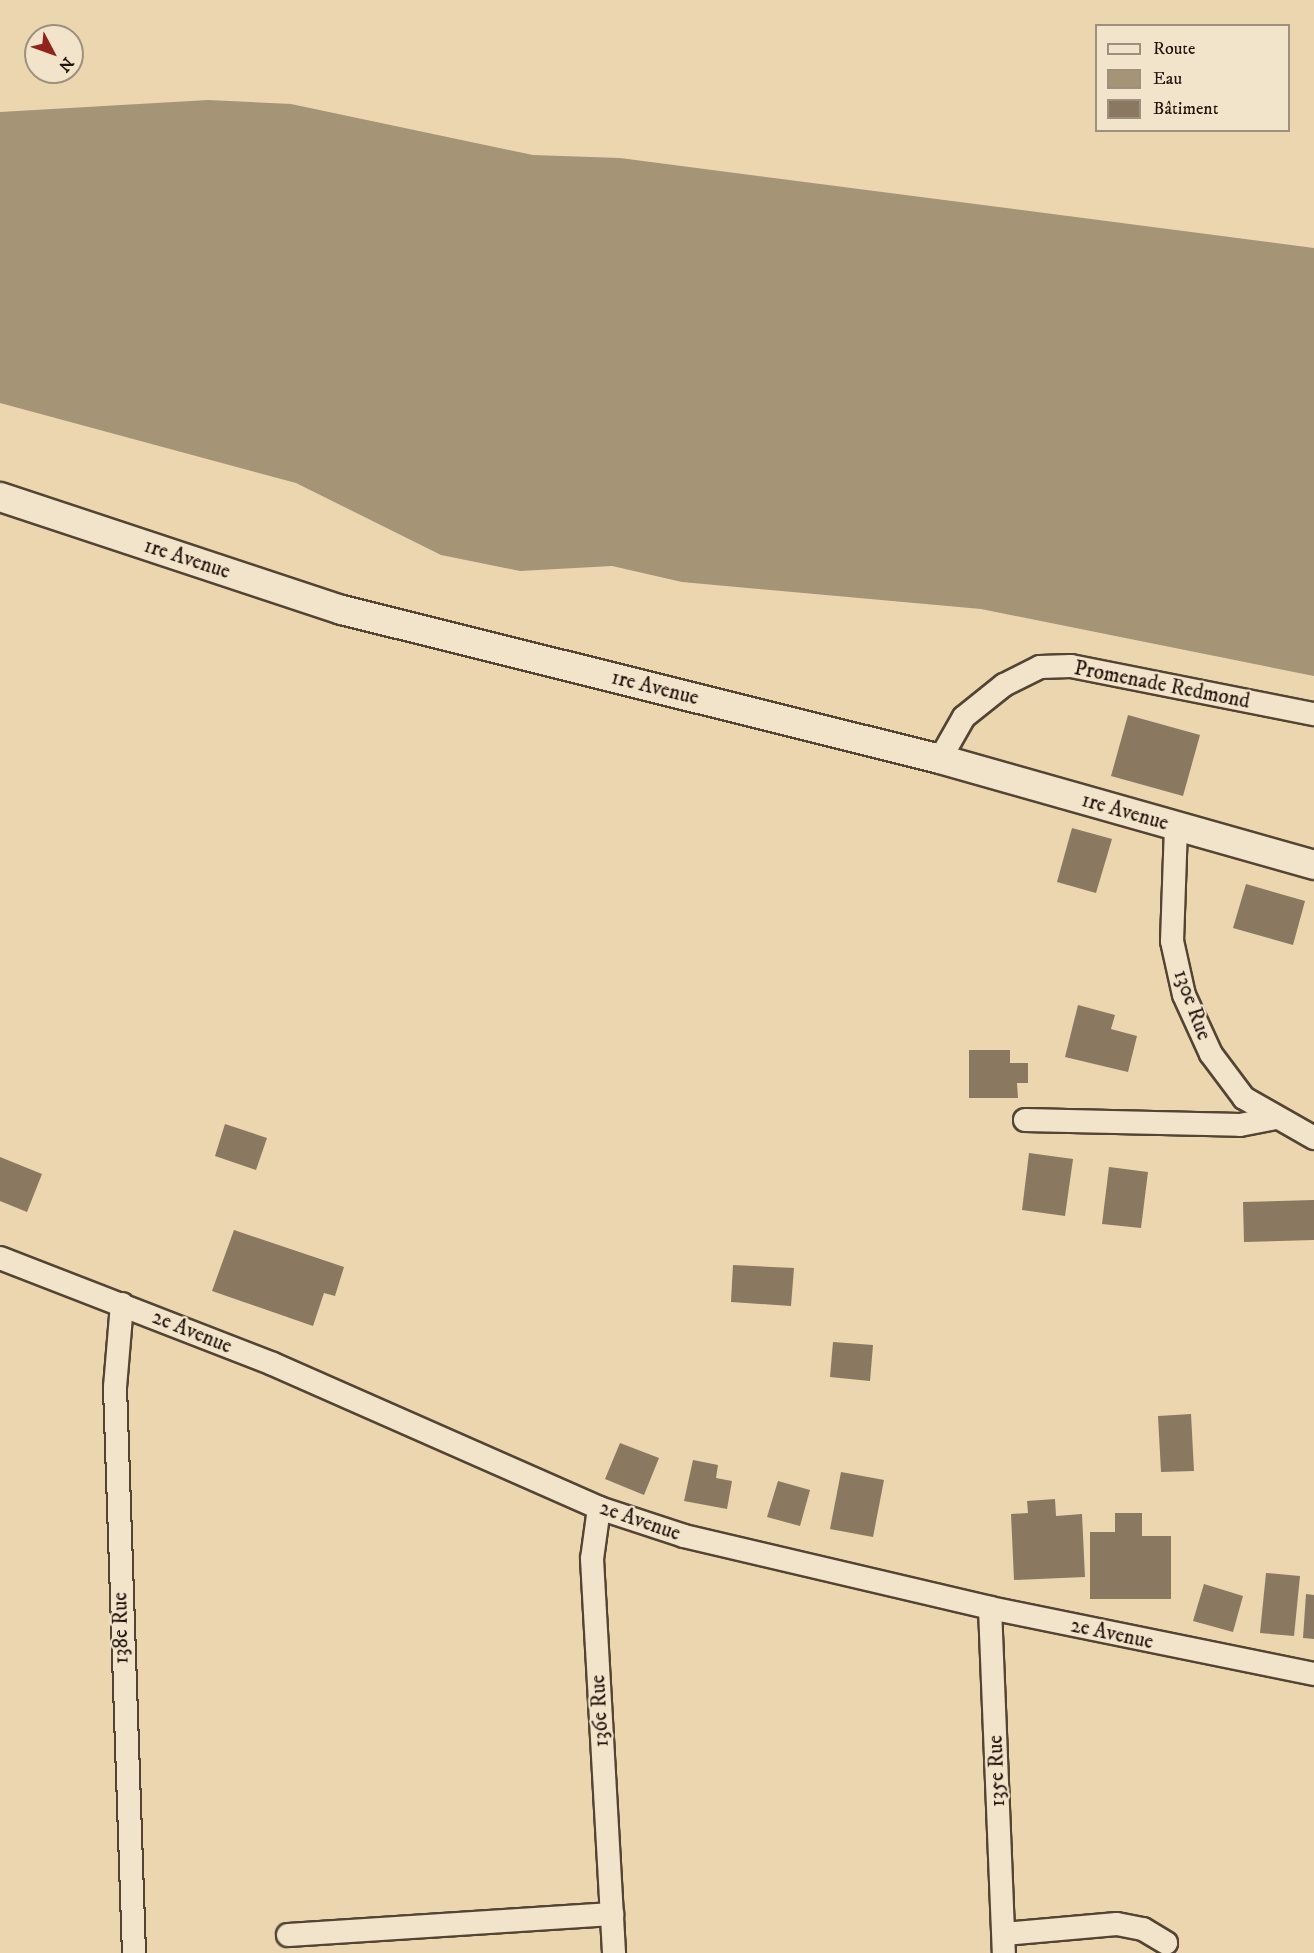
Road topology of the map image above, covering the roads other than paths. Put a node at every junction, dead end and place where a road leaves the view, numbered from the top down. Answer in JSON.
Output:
{"nodes":[{"id":1,"x":0,"y":497,"type":"edge"},
{"id":2,"x":1314,"y":714,"type":"edge"},
{"id":3,"x":940,"y":759,"type":"junction"},
{"id":4,"x":1176,"y":827,"type":"junction"},
{"id":5,"x":1314,"y":865,"type":"edge"},
{"id":6,"x":1277,"y":1118,"type":"junction"},
{"id":7,"x":1025,"y":1120,"type":"dead end"},
{"id":8,"x":1314,"y":1138,"type":"edge"},
{"id":9,"x":0,"y":1258,"type":"edge"},
{"id":10,"x":122,"y":1304,"type":"junction"},
{"id":11,"x":599,"y":1508,"type":"junction"},
{"id":12,"x":990,"y":1608,"type":"junction"},
{"id":13,"x":1314,"y":1674,"type":"edge"},
{"id":14,"x":612,"y":1914,"type":"junction"},
{"id":15,"x":288,"y":1935,"type":"dead end"},
{"id":16,"x":1004,"y":1943,"type":"edge"},
{"id":17,"x":1166,"y":1943,"type":"dead end"},
{"id":18,"x":134,"y":1953,"type":"edge"},
{"id":19,"x":614,"y":1953,"type":"edge"}],
"edges":[{"from":1,"to":3,"type":"street","name":"1re Avenue"},
{"from":2,"to":3,"type":"street","name":"Promenade Redmond"},
{"from":3,"to":4,"type":"street","name":"1re Avenue"},
{"from":4,"to":5,"type":"street","name":"1re Avenue"},
{"from":4,"to":6,"type":"street","name":"130e Rue"},
{"from":6,"to":7,"type":"street"},
{"from":6,"to":8,"type":"street","name":"130e Rue"},
{"from":9,"to":10,"type":"street","name":"2e Avenue"},
{"from":10,"to":11,"type":"street","name":"2e Avenue"},
{"from":10,"to":18,"type":"street","name":"138e Rue"},
{"from":11,"to":12,"type":"street","name":"2e Avenue"},
{"from":11,"to":14,"type":"street","name":"136e Rue"},
{"from":12,"to":13,"type":"street","name":"2e Avenue"},
{"from":12,"to":16,"type":"street","name":"135e Rue"},
{"from":14,"to":15,"type":"street"},
{"from":14,"to":19,"type":"street","name":"136e Rue"},
{"from":16,"to":17,"type":"street","name":"135e Rue"}]}
